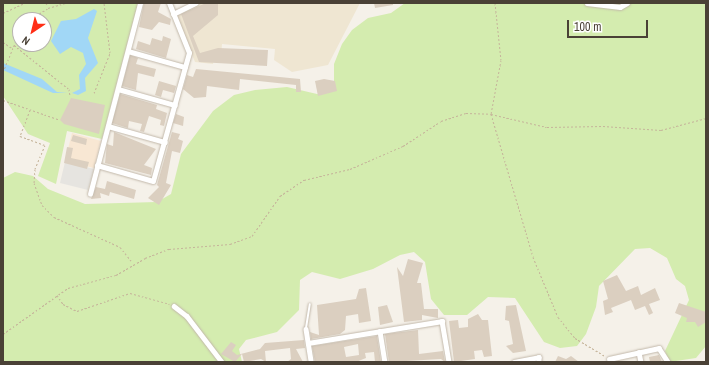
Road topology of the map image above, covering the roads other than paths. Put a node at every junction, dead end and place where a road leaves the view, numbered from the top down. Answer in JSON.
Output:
{"nodes":[{"id":1,"x":140,"y":3,"type":"edge"},
{"id":2,"x":169,"y":3,"type":"edge"},
{"id":3,"x":196,"y":3,"type":"edge"},
{"id":4,"x":587,"y":3,"type":"edge"},
{"id":5,"x":627,"y":3,"type":"edge"},
{"id":6,"x":173,"y":14,"type":"junction"},
{"id":7,"x":128,"y":51,"type":"junction"},
{"id":8,"x":185,"y":67,"type":"junction"},
{"id":9,"x":118,"y":89,"type":"junction"},
{"id":10,"x":175,"y":105,"type":"junction"},
{"id":11,"x":108,"y":126,"type":"junction"},
{"id":12,"x":165,"y":142,"type":"junction"},
{"id":13,"x":98,"y":165,"type":"junction"},
{"id":14,"x":90,"y":194,"type":"dead end"},
{"id":15,"x":310,"y":304,"type":"dead end"},
{"id":16,"x":174,"y":306,"type":"road end"},
{"id":17,"x":306,"y":329,"type":"joint"},
{"id":18,"x":380,"y":331,"type":"junction"},
{"id":19,"x":308,"y":343,"type":"junction"},
{"id":20,"x":639,"y":352,"type":"junction"},
{"id":21,"x":609,"y":359,"type":"road end"},
{"id":22,"x":222,"y":362,"type":"edge"},
{"id":23,"x":311,"y":362,"type":"edge"},
{"id":24,"x":385,"y":362,"type":"edge"},
{"id":25,"x":449,"y":362,"type":"edge"},
{"id":26,"x":514,"y":362,"type":"edge"},
{"id":27,"x":539,"y":362,"type":"edge"},
{"id":28,"x":641,"y":362,"type":"edge"},
{"id":29,"x":668,"y":362,"type":"edge"}],
"edges":[{"from":1,"to":7,"type":"street"},
{"from":2,"to":6,"type":"street"},
{"from":3,"to":6,"type":"street"},
{"from":4,"to":5,"type":"street"},
{"from":6,"to":8,"type":"street"},
{"from":7,"to":8,"type":"street"},
{"from":7,"to":9,"type":"street"},
{"from":8,"to":10,"type":"street"},
{"from":9,"to":10,"type":"street"},
{"from":9,"to":11,"type":"street"},
{"from":10,"to":12,"type":"street"},
{"from":11,"to":12,"type":"street"},
{"from":11,"to":13,"type":"street"},
{"from":12,"to":13,"type":"street"},
{"from":13,"to":14,"type":"street"},
{"from":15,"to":17,"type":"lane"},
{"from":16,"to":22,"type":"street"},
{"from":17,"to":19,"type":"street"},
{"from":18,"to":19,"type":"street"},
{"from":18,"to":24,"type":"street"},
{"from":18,"to":25,"type":"street"},
{"from":19,"to":23,"type":"street"},
{"from":20,"to":21,"type":"street"},
{"from":20,"to":28,"type":"street"},
{"from":20,"to":29,"type":"street"},
{"from":26,"to":27,"type":"street"}]}
